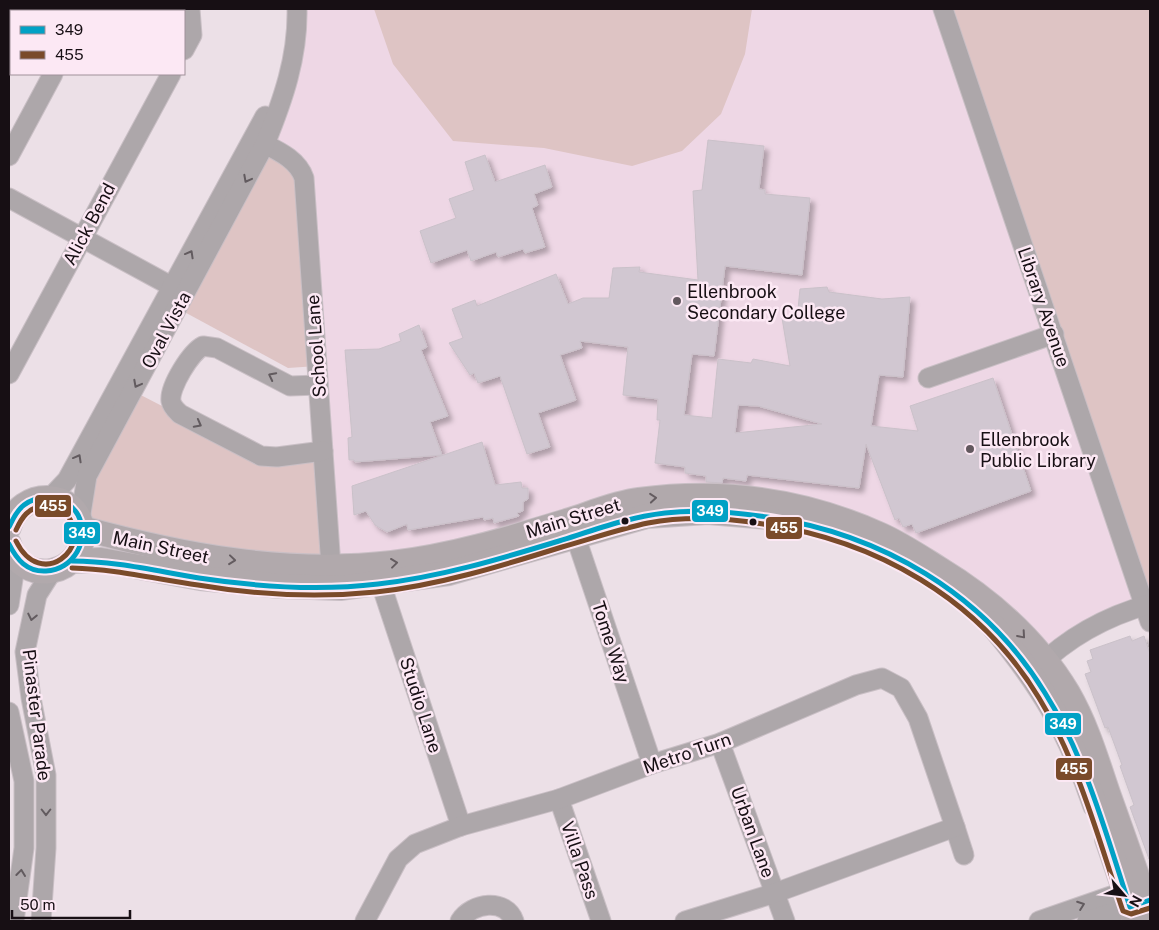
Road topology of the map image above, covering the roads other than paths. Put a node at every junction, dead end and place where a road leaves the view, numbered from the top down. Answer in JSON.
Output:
{"nodes":[{"id":1,"x":190,"y":9,"type":"edge"},
{"id":2,"x":297,"y":9,"type":"edge"},
{"id":3,"x":943,"y":9,"type":"edge"},
{"id":4,"x":185,"y":48,"type":"edge"},
{"id":5,"x":52,"y":75,"type":"edge"},
{"id":6,"x":170,"y":75,"type":"edge"},
{"id":7,"x":259,"y":141,"type":"junction"},
{"id":8,"x":10,"y":151,"type":"edge"},
{"id":9,"x":9,"y":198,"type":"edge"},
{"id":10,"x":81,"y":237,"type":"junction"},
{"id":11,"x":178,"y":290,"type":"junction"},
{"id":12,"x":1054,"y":334,"type":"junction"},
{"id":13,"x":9,"y":374,"type":"edge"},
{"id":14,"x":928,"y":378,"type":"dead end"},
{"id":15,"x":318,"y":385,"type":"junction"},
{"id":16,"x":323,"y":451,"type":"junction"},
{"id":17,"x":50,"y":498,"type":"junction"},
{"id":18,"x":11,"y":515,"type":"edge"},
{"id":19,"x":81,"y":524,"type":"junction"},
{"id":20,"x":573,"y":528,"type":"junction"},
{"id":21,"x":12,"y":552,"type":"edge"},
{"id":22,"x":72,"y":561,"type":"junction"},
{"id":23,"x":331,"y":567,"type":"junction"},
{"id":24,"x":51,"y":572,"type":"junction"},
{"id":25,"x":381,"y":584,"type":"junction"},
{"id":26,"x":9,"y":605,"type":"edge"},
{"id":27,"x":1148,"y":611,"type":"edge"},
{"id":28,"x":1038,"y":667,"type":"junction"},
{"id":29,"x":9,"y":712,"type":"edge"},
{"id":30,"x":720,"y":743,"type":"junction"},
{"id":31,"x":652,"y":764,"type":"junction"},
{"id":32,"x":559,"y":799,"type":"junction"},
{"id":33,"x":461,"y":826,"type":"junction"},
{"id":34,"x":955,"y":827,"type":"junction"},
{"id":35,"x":964,"y":854,"type":"dead end"},
{"id":36,"x":775,"y":892,"type":"junction"},
{"id":37,"x":1141,"y":900,"type":"edge"},
{"id":38,"x":16,"y":915,"type":"edge"},
{"id":39,"x":46,"y":920,"type":"edge"},
{"id":40,"x":365,"y":921,"type":"edge"},
{"id":41,"x":460,"y":921,"type":"edge"},
{"id":42,"x":514,"y":921,"type":"edge"},
{"id":43,"x":601,"y":921,"type":"edge"},
{"id":44,"x":684,"y":921,"type":"edge"},
{"id":45,"x":785,"y":921,"type":"edge"},
{"id":46,"x":1039,"y":921,"type":"edge"},
{"id":47,"x":1087,"y":921,"type":"edge"}],
"edges":[{"from":1,"to":4,"type":"street"},
{"from":2,"to":7,"type":"street","name":"Oval Vista"},
{"from":3,"to":12,"type":"street","name":"Library Avenue"},
{"from":5,"to":8,"type":"street"},
{"from":6,"to":10,"type":"street","name":"Alick Bend"},
{"from":7,"to":11,"type":"street","name":"Oval Vista"},
{"from":7,"to":15,"type":"street","name":"School Lane"},
{"from":9,"to":10,"type":"street"},
{"from":10,"to":11,"type":"street"},
{"from":10,"to":13,"type":"street","name":"Alick Bend"},
{"from":17,"to":11,"type":"street","name":"Oval Vista","one_way":true},
{"from":11,"to":19,"type":"street","name":"Oval Vista","one_way":true},
{"from":12,"to":14,"type":"street"},
{"from":12,"to":27,"type":"street","name":"Library Avenue"},
{"from":15,"to":16,"type":"street","name":"School Lane"},
{"from":15,"to":16,"type":"street","one_way":true},
{"from":16,"to":23,"type":"street","name":"School Lane"},
{"from":17,"to":18,"type":"main road"},
{"from":17,"to":19,"type":"main road"},
{"from":19,"to":22,"type":"main road"},
{"from":19,"to":23,"type":"main road","name":"Main Street","one_way":true},
{"from":23,"to":20,"type":"main road","name":"Main Street","one_way":true},
{"from":20,"to":25,"type":"main road","name":"Main Street"},
{"from":20,"to":28,"type":"main road","name":"Main Street"},
{"from":20,"to":31,"type":"street","name":"Tome Way"},
{"from":21,"to":24,"type":"main road"},
{"from":21,"to":26,"type":"street"},
{"from":22,"to":24,"type":"main road"},
{"from":22,"to":25,"type":"main road","name":"Main Street"},
{"from":24,"to":39,"type":"street","name":"Pinaster Parade","one_way":true},
{"from":25,"to":33,"type":"street","name":"Studio Lane"},
{"from":27,"to":28,"type":"street"},
{"from":28,"to":37,"type":"main road","name":"Main Street"},
{"from":38,"to":29,"type":"street","name":"Pinaster Parade","one_way":true},
{"from":30,"to":31,"type":"street","name":"Metro Turn"},
{"from":30,"to":34,"type":"street","name":"Metro Turn"},
{"from":30,"to":36,"type":"street","name":"Urban Lane"},
{"from":31,"to":32,"type":"street","name":"Metro Turn"},
{"from":32,"to":33,"type":"street","name":"Metro Turn"},
{"from":32,"to":43,"type":"street","name":"Villa Pass"},
{"from":33,"to":40,"type":"street","name":"Metro Turn"},
{"from":34,"to":35,"type":"street","name":"Metro Turn"},
{"from":34,"to":36,"type":"street"},
{"from":36,"to":44,"type":"street"},
{"from":36,"to":45,"type":"street","name":"Urban Lane"},
{"from":46,"to":37,"type":"street","one_way":true},
{"from":37,"to":47,"type":"street"},
{"from":38,"to":39,"type":"street"},
{"from":41,"to":42,"type":"street"}]}
